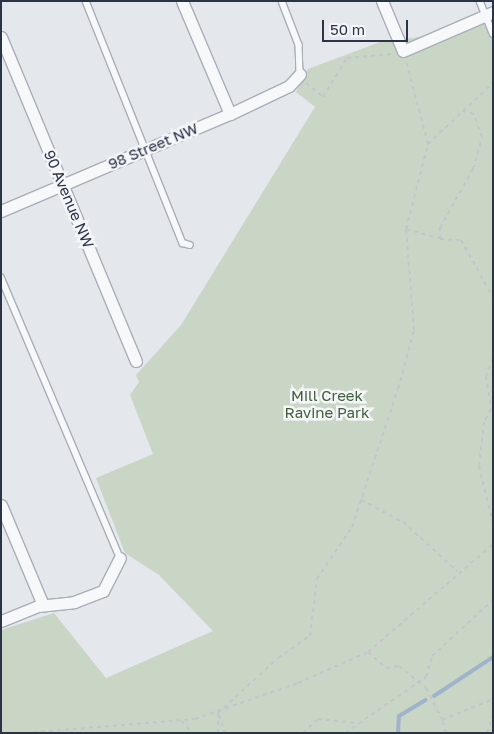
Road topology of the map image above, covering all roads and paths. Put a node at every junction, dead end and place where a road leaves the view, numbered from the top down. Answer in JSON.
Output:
{"nodes":[{"id":1,"x":86,"y":1,"type":"edge"},
{"id":2,"x":182,"y":1,"type":"edge"},
{"id":3,"x":282,"y":1,"type":"edge"},
{"id":4,"x":382,"y":1,"type":"edge"},
{"id":5,"x":480,"y":1,"type":"edge"},
{"id":6,"x":489,"y":14,"type":"edge"},
{"id":7,"x":493,"y":33,"type":"edge"},
{"id":8,"x":1,"y":37,"type":"edge"},
{"id":9,"x":403,"y":51,"type":"junction"},
{"id":10,"x":299,"y":76,"type":"junction"},
{"id":11,"x":493,"y":84,"type":"edge"},
{"id":12,"x":463,"y":111,"type":"junction"},
{"id":13,"x":230,"y":114,"type":"junction"},
{"id":14,"x":428,"y":144,"type":"junction"},
{"id":15,"x":147,"y":149,"type":"junction"},
{"id":16,"x":63,"y":184,"type":"junction"},
{"id":17,"x":1,"y":211,"type":"edge"},
{"id":18,"x":406,"y":229,"type":"junction"},
{"id":19,"x":440,"y":239,"type":"junction"},
{"id":20,"x":190,"y":245,"type":"dead end"},
{"id":21,"x":1,"y":277,"type":"edge"},
{"id":22,"x":493,"y":297,"type":"edge"},
{"id":23,"x":493,"y":358,"type":"edge"},
{"id":24,"x":136,"y":360,"type":"dead end"},
{"id":25,"x":361,"y":500,"type":"junction"},
{"id":26,"x":1,"y":506,"type":"edge"},
{"id":27,"x":493,"y":524,"type":"edge"},
{"id":28,"x":493,"y":544,"type":"edge"},
{"id":29,"x":120,"y":558,"type":"joint"},
{"id":30,"x":457,"y":571,"type":"junction"},
{"id":31,"x":493,"y":600,"type":"edge"},
{"id":32,"x":43,"y":605,"type":"junction"},
{"id":33,"x":1,"y":621,"type":"edge"},
{"id":34,"x":368,"y":652,"type":"junction"},
{"id":35,"x":418,"y":682,"type":"junction"},
{"id":36,"x":493,"y":699,"type":"edge"},
{"id":37,"x":218,"y":713,"type":"junction"},
{"id":38,"x":493,"y":715,"type":"edge"},
{"id":39,"x":442,"y":720,"type":"junction"},
{"id":40,"x":181,"y":722,"type":"junction"},
{"id":41,"x":355,"y":723,"type":"junction"},
{"id":42,"x":25,"y":733,"type":"edge"},
{"id":43,"x":193,"y":733,"type":"edge"},
{"id":44,"x":218,"y":733,"type":"edge"},
{"id":45,"x":225,"y":733,"type":"edge"},
{"id":46,"x":303,"y":733,"type":"edge"},
{"id":47,"x":345,"y":733,"type":"edge"},
{"id":48,"x":446,"y":733,"type":"edge"},
{"id":49,"x":487,"y":733,"type":"edge"}],
"edges":[{"from":1,"to":15,"type":"lane"},
{"from":2,"to":13,"type":"street"},
{"from":3,"to":10,"type":"lane"},
{"from":4,"to":9,"type":"street"},
{"from":5,"to":6,"type":"lane"},
{"from":6,"to":7,"type":"lane"},
{"from":6,"to":9,"type":"street"},
{"from":8,"to":16,"type":"street","name":"90 Avenue NW"},
{"from":9,"to":10,"type":"path"},
{"from":9,"to":14,"type":"path"},
{"from":10,"to":13,"type":"street","name":"98 Street NW"},
{"from":11,"to":12,"type":"path"},
{"from":12,"to":14,"type":"path"},
{"from":12,"to":19,"type":"path"},
{"from":13,"to":15,"type":"street","name":"98 Street NW"},
{"from":14,"to":18,"type":"path"},
{"from":15,"to":16,"type":"street","name":"98 Street NW"},
{"from":15,"to":20,"type":"lane"},
{"from":16,"to":17,"type":"street","name":"98 Street NW"},
{"from":16,"to":24,"type":"street","name":"90 Avenue NW"},
{"from":18,"to":19,"type":"path"},
{"from":18,"to":25,"type":"path"},
{"from":19,"to":22,"type":"path"},
{"from":21,"to":29,"type":"lane"},
{"from":23,"to":27,"type":"path"},
{"from":25,"to":30,"type":"path"},
{"from":25,"to":37,"type":"path"},
{"from":26,"to":32,"type":"street"},
{"from":28,"to":30,"type":"path"},
{"from":29,"to":32,"type":"street"},
{"from":30,"to":34,"type":"path"},
{"from":31,"to":35,"type":"path"},
{"from":32,"to":33,"type":"street"},
{"from":34,"to":35,"type":"path"},
{"from":34,"to":37,"type":"path"},
{"from":35,"to":39,"type":"path"},
{"from":35,"to":41,"type":"path"},
{"from":36,"to":39,"type":"path"},
{"from":37,"to":40,"type":"path"},
{"from":37,"to":44,"type":"path"},
{"from":37,"to":45,"type":"path"},
{"from":38,"to":49,"type":"path"},
{"from":39,"to":48,"type":"path"},
{"from":40,"to":42,"type":"path"},
{"from":40,"to":43,"type":"path"},
{"from":41,"to":46,"type":"path"},
{"from":41,"to":47,"type":"path"}]}
